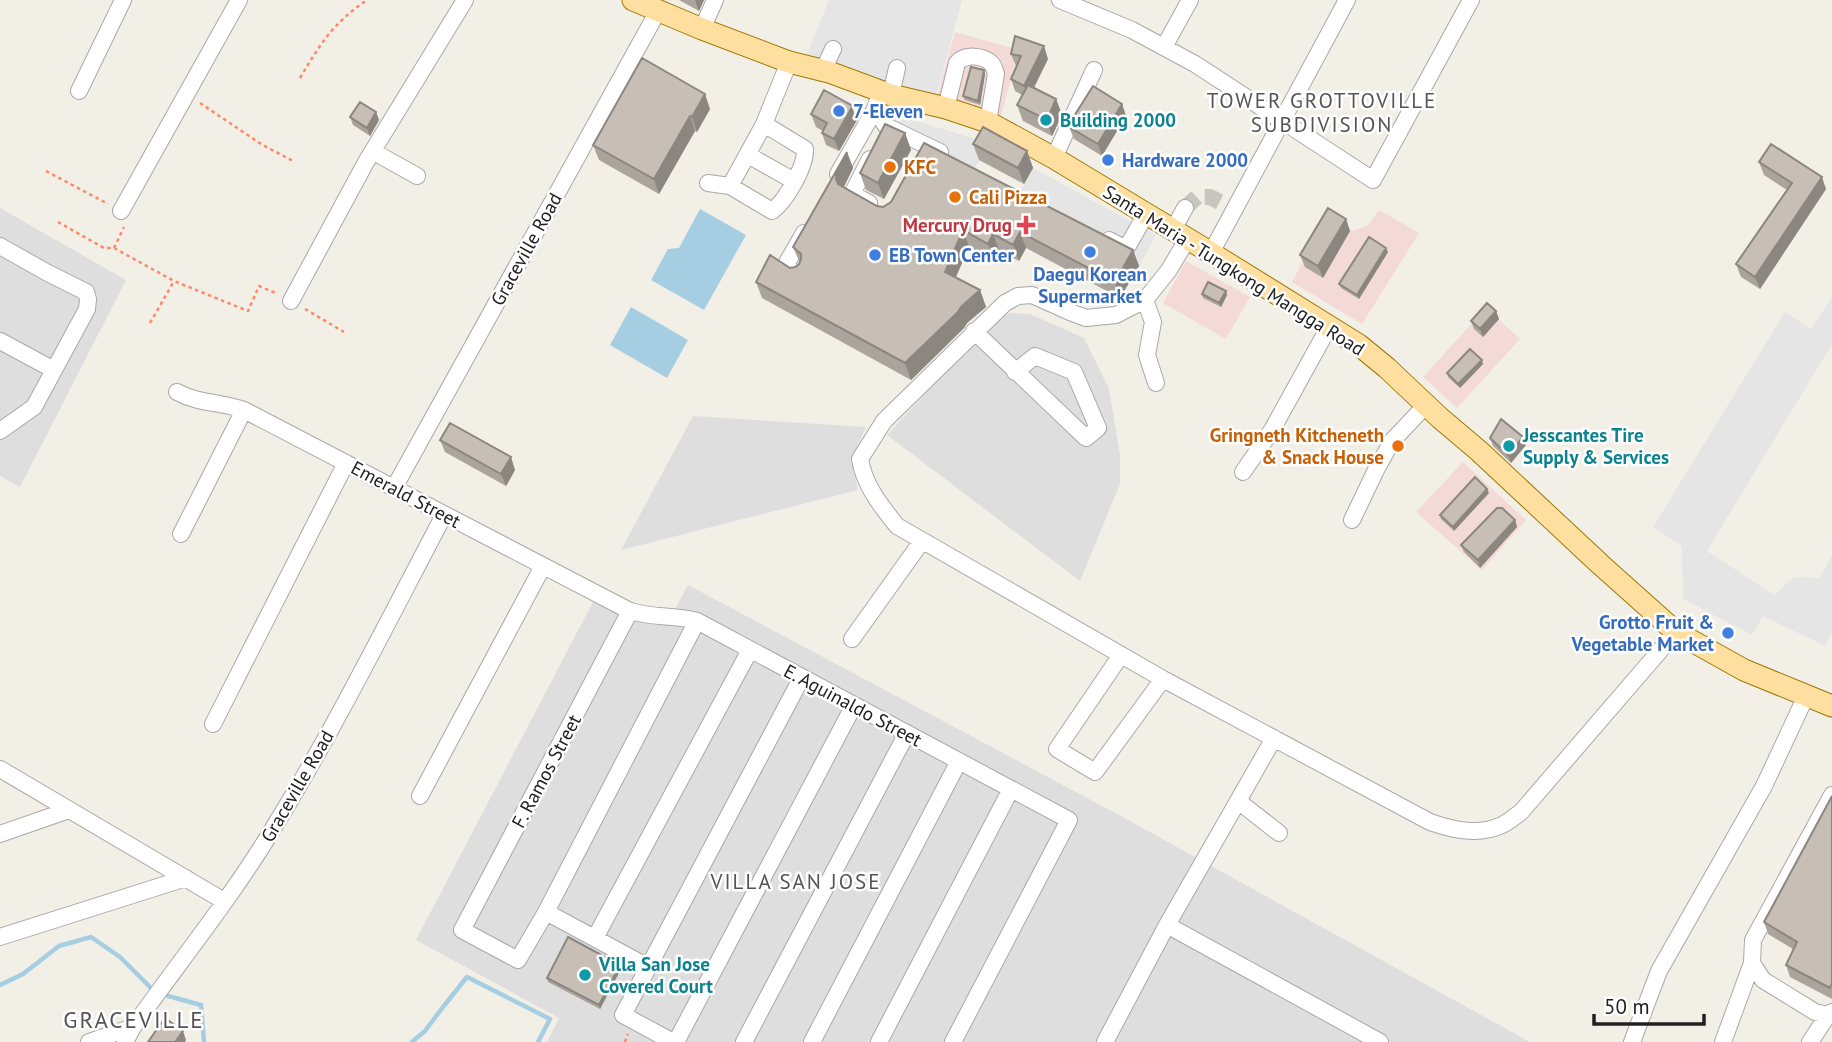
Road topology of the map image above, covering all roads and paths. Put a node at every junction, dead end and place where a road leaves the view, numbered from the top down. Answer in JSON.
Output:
{"nodes":[{"id":1,"x":123,"y":0,"type":"edge"},
{"id":2,"x":239,"y":0,"type":"edge"},
{"id":3,"x":367,"y":0,"type":"edge"},
{"id":4,"x":465,"y":0,"type":"edge"},
{"id":5,"x":633,"y":0,"type":"edge"},
{"id":6,"x":715,"y":0,"type":"edge"},
{"id":7,"x":1060,"y":0,"type":"edge"},
{"id":8,"x":1191,"y":0,"type":"edge"},
{"id":9,"x":1347,"y":0,"type":"edge"},
{"id":10,"x":1471,"y":0,"type":"edge"},
{"id":11,"x":658,"y":11,"type":"junction"},
{"id":12,"x":702,"y":29,"type":"junction"},
{"id":13,"x":1164,"y":47,"type":"junction"},
{"id":14,"x":833,"y":49,"type":"dead end"},
{"id":15,"x":789,"y":62,"type":"junction"},
{"id":16,"x":897,"y":68,"type":"dead end"},
{"id":17,"x":1094,"y":70,"type":"dead end"},
{"id":18,"x":829,"y":72,"type":"junction"},
{"id":19,"x":300,"y":78,"type":"dead end"},
{"id":20,"x":79,"y":91,"type":"dead end"},
{"id":21,"x":185,"y":93,"type":"junction"},
{"id":22,"x":882,"y":98,"type":"junction"},
{"id":23,"x":946,"y":107,"type":"junction"},
{"id":24,"x":1282,"y":121,"type":"junction"},
{"id":25,"x":988,"y":122,"type":"junction"},
{"id":26,"x":764,"y":124,"type":"junction"},
{"id":27,"x":881,"y":137,"type":"junction"},
{"id":28,"x":374,"y":152,"type":"junction"},
{"id":29,"x":748,"y":155,"type":"junction"},
{"id":30,"x":1054,"y":158,"type":"junction"},
{"id":31,"x":954,"y":159,"type":"edge"},
{"id":32,"x":293,"y":161,"type":"dead end"},
{"id":33,"x":46,"y":171,"type":"dead end"},
{"id":34,"x":417,"y":176,"type":"dead end"},
{"id":35,"x":794,"y":181,"type":"junction"},
{"id":36,"x":834,"y":181,"type":"edge"},
{"id":37,"x":708,"y":183,"type":"dead end"},
{"id":38,"x":730,"y":186,"type":"junction"},
{"id":39,"x":1185,"y":208,"type":"dead end"},
{"id":40,"x":121,"y":211,"type":"junction"},
{"id":41,"x":888,"y":214,"type":"edge"},
{"id":42,"x":1146,"y":214,"type":"junction"},
{"id":43,"x":813,"y":218,"type":"edge"},
{"id":44,"x":58,"y":222,"type":"dead end"},
{"id":45,"x":1091,"y":231,"type":"edge"},
{"id":46,"x":1181,"y":234,"type":"junction"},
{"id":47,"x":0,"y":246,"type":"edge"},
{"id":48,"x":114,"y":248,"type":"junction"},
{"id":49,"x":1211,"y":253,"type":"junction"},
{"id":50,"x":797,"y":274,"type":"edge"},
{"id":51,"x":174,"y":281,"type":"junction"},
{"id":52,"x":1145,"y":300,"type":"junction"},
{"id":53,"x":291,"y":301,"type":"junction"},
{"id":54,"x":150,"y":323,"type":"dead end"},
{"id":55,"x":1330,"y":325,"type":"junction"},
{"id":56,"x":974,"y":331,"type":"junction"},
{"id":57,"x":344,"y":332,"type":"dead end"},
{"id":58,"x":0,"y":341,"type":"edge"},
{"id":59,"x":54,"y":370,"type":"junction"},
{"id":60,"x":1015,"y":372,"type":"junction"},
{"id":61,"x":1156,"y":383,"type":"dead end"},
{"id":62,"x":177,"y":392,"type":"dead end"},
{"id":63,"x":1426,"y":405,"type":"junction"},
{"id":64,"x":244,"y":410,"type":"junction"},
{"id":65,"x":0,"y":431,"type":"edge"},
{"id":66,"x":346,"y":463,"type":"junction"},
{"id":67,"x":1243,"y":472,"type":"dead end"},
{"id":68,"x":394,"y":488,"type":"junction"},
{"id":69,"x":444,"y":514,"type":"junction"},
{"id":70,"x":1352,"y":520,"type":"dead end"},
{"id":71,"x":181,"y":534,"type":"dead end"},
{"id":72,"x":922,"y":541,"type":"junction"},
{"id":73,"x":543,"y":566,"type":"junction"},
{"id":74,"x":630,"y":611,"type":"junction"},
{"id":75,"x":697,"y":621,"type":"junction"},
{"id":76,"x":1676,"y":632,"type":"junction"},
{"id":77,"x":852,"y":639,"type":"dead end"},
{"id":78,"x":750,"y":650,"type":"junction"},
{"id":79,"x":1121,"y":655,"type":"junction"},
{"id":80,"x":802,"y":677,"type":"junction"},
{"id":81,"x":1163,"y":679,"type":"junction"},
{"id":82,"x":1806,"y":696,"type":"junction"},
{"id":83,"x":855,"y":705,"type":"junction"},
{"id":84,"x":1832,"y":706,"type":"edge"},
{"id":85,"x":213,"y":724,"type":"dead end"},
{"id":86,"x":907,"y":733,"type":"junction"},
{"id":87,"x":1274,"y":738,"type":"junction"},
{"id":88,"x":959,"y":761,"type":"junction"},
{"id":89,"x":0,"y":769,"type":"edge"},
{"id":90,"x":1011,"y":789,"type":"junction"},
{"id":91,"x":1832,"y":795,"type":"edge"},
{"id":92,"x":420,"y":796,"type":"dead end"},
{"id":93,"x":1238,"y":801,"type":"junction"},
{"id":94,"x":69,"y":810,"type":"junction"},
{"id":95,"x":1279,"y":833,"type":"dead end"},
{"id":96,"x":0,"y":834,"type":"edge"},
{"id":97,"x":186,"y":878,"type":"junction"},
{"id":98,"x":224,"y":901,"type":"junction"},
{"id":99,"x":546,"y":912,"type":"junction"},
{"id":100,"x":1167,"y":925,"type":"junction"},
{"id":101,"x":0,"y":937,"type":"edge"},
{"id":102,"x":595,"y":938,"type":"junction"},
{"id":103,"x":1752,"y":963,"type":"junction"},
{"id":104,"x":648,"y":967,"type":"junction"},
{"id":105,"x":1830,"y":1013,"type":"edge"},
{"id":106,"x":133,"y":1027,"type":"junction"},
{"id":107,"x":89,"y":1042,"type":"edge"},
{"id":108,"x":125,"y":1042,"type":"edge"},
{"id":109,"x":674,"y":1042,"type":"edge"},
{"id":110,"x":744,"y":1042,"type":"edge"},
{"id":111,"x":812,"y":1042,"type":"edge"},
{"id":112,"x":879,"y":1042,"type":"edge"},
{"id":113,"x":953,"y":1042,"type":"edge"},
{"id":114,"x":1105,"y":1042,"type":"edge"},
{"id":115,"x":1380,"y":1042,"type":"edge"},
{"id":116,"x":1632,"y":1042,"type":"edge"},
{"id":117,"x":1723,"y":1042,"type":"edge"},
{"id":118,"x":1810,"y":1042,"type":"edge"}],
"edges":[{"from":1,"to":20,"type":"street"},
{"from":2,"to":21,"type":"street"},
{"from":3,"to":19,"type":"path"},
{"from":4,"to":28,"type":"street"},
{"from":5,"to":11,"type":"main road","name":"Santa Maria - Tungkong Mangga Road"},
{"from":6,"to":12,"type":"street"},
{"from":7,"to":13,"type":"street"},
{"from":8,"to":13,"type":"street"},
{"from":9,"to":24,"type":"street"},
{"from":10,"to":24,"type":"street"},
{"from":11,"to":12,"type":"main road","name":"Santa Maria - Tungkong Mangga Road"},
{"from":11,"to":68,"type":"street","name":"Graceville Road"},
{"from":12,"to":15,"type":"main road","name":"Santa Maria - Tungkong Mangga Road"},
{"from":13,"to":24,"type":"street"},
{"from":14,"to":18,"type":"street"},
{"from":15,"to":18,"type":"main road","name":"Santa Maria - Tungkong Mangga Road"},
{"from":15,"to":26,"type":"street"},
{"from":16,"to":22,"type":"street"},
{"from":17,"to":30,"type":"street"},
{"from":18,"to":22,"type":"main road","name":"Santa Maria - Tungkong Mangga Road"},
{"from":21,"to":32,"type":"path"},
{"from":21,"to":40,"type":"street"},
{"from":22,"to":23,"type":"main road","name":"Santa Maria - Tungkong Mangga Road"},
{"from":22,"to":27,"type":"street"},
{"from":22,"to":36,"type":"street"},
{"from":23,"to":25,"type":"main road","name":"Santa Maria - Tungkong Mangga Road"},
{"from":23,"to":25,"type":"street"},
{"from":24,"to":49,"type":"street"},
{"from":25,"to":30,"type":"main road","name":"Santa Maria - Tungkong Mangga Road"},
{"from":26,"to":29,"type":"street"},
{"from":26,"to":35,"type":"street"},
{"from":27,"to":31,"type":"street"},
{"from":27,"to":41,"type":"street"},
{"from":28,"to":34,"type":"street"},
{"from":28,"to":53,"type":"street"},
{"from":29,"to":35,"type":"street"},
{"from":29,"to":38,"type":"street"},
{"from":30,"to":42,"type":"main road","name":"Santa Maria - Tungkong Mangga Road"},
{"from":33,"to":40,"type":"path"},
{"from":35,"to":38,"type":"street"},
{"from":37,"to":38,"type":"street"},
{"from":39,"to":46,"type":"street"},
{"from":40,"to":48,"type":"path"},
{"from":42,"to":45,"type":"street"},
{"from":42,"to":46,"type":"main road","name":"Santa Maria - Tungkong Mangga Road"},
{"from":43,"to":50,"type":"street"},
{"from":44,"to":48,"type":"path"},
{"from":46,"to":49,"type":"main road","name":"Santa Maria - Tungkong Mangga Road"},
{"from":46,"to":52,"type":"street"},
{"from":47,"to":59,"type":"street"},
{"from":48,"to":51,"type":"path"},
{"from":49,"to":55,"type":"main road","name":"Santa Maria - Tungkong Mangga Road"},
{"from":51,"to":53,"type":"path"},
{"from":51,"to":54,"type":"path"},
{"from":52,"to":56,"type":"street"},
{"from":52,"to":61,"type":"street"},
{"from":53,"to":57,"type":"path"},
{"from":55,"to":63,"type":"main road","name":"Santa Maria - Tungkong Mangga Road"},
{"from":55,"to":67,"type":"street"},
{"from":56,"to":60,"type":"street"},
{"from":56,"to":72,"type":"street"},
{"from":58,"to":59,"type":"street"},
{"from":59,"to":65,"type":"street"},
{"from":60,"to":60,"type":"street"},
{"from":62,"to":64,"type":"street","name":"Emerald Street"},
{"from":63,"to":70,"type":"street"},
{"from":63,"to":76,"type":"main road","name":"Santa Maria - Tungkong Mangga Road"},
{"from":64,"to":66,"type":"street","name":"Emerald Street"},
{"from":64,"to":71,"type":"street"},
{"from":66,"to":68,"type":"street","name":"Emerald Street"},
{"from":66,"to":85,"type":"street"},
{"from":68,"to":69,"type":"street","name":"Emerald Street"},
{"from":69,"to":73,"type":"street","name":"Emerald Street"},
{"from":69,"to":98,"type":"street","name":"Graceville Road"},
{"from":72,"to":77,"type":"street"},
{"from":72,"to":79,"type":"street"},
{"from":73,"to":74,"type":"street","name":"Emerald Street"},
{"from":73,"to":92,"type":"street"},
{"from":74,"to":75,"type":"street","name":"E. Aguinaldo Street"},
{"from":74,"to":99,"type":"street","name":"F. Ramos Street"},
{"from":75,"to":78,"type":"street","name":"E. Aguinaldo Street"},
{"from":75,"to":99,"type":"street"},
{"from":76,"to":82,"type":"main road","name":"Santa Maria - Tungkong Mangga Road"},
{"from":76,"to":87,"type":"street"},
{"from":78,"to":80,"type":"street","name":"E. Aguinaldo Street"},
{"from":78,"to":102,"type":"street"},
{"from":79,"to":81,"type":"street"},
{"from":79,"to":81,"type":"street"},
{"from":80,"to":83,"type":"street","name":"E. Aguinaldo Street"},
{"from":80,"to":104,"type":"street"},
{"from":81,"to":87,"type":"street"},
{"from":82,"to":84,"type":"main road","name":"Santa Maria - Tungkong Mangga Road"},
{"from":82,"to":116,"type":"street"},
{"from":83,"to":86,"type":"street","name":"E. Aguinaldo Street"},
{"from":83,"to":109,"type":"street"},
{"from":86,"to":88,"type":"street","name":"E. Aguinaldo Street"},
{"from":86,"to":110,"type":"street"},
{"from":87,"to":93,"type":"street"},
{"from":88,"to":90,"type":"street","name":"E. Aguinaldo Street"},
{"from":88,"to":111,"type":"street"},
{"from":89,"to":94,"type":"street"},
{"from":90,"to":112,"type":"street"},
{"from":90,"to":113,"type":"street","name":"E. Aguinaldo Street"},
{"from":91,"to":103,"type":"street"},
{"from":93,"to":95,"type":"street"},
{"from":93,"to":100,"type":"street"},
{"from":94,"to":96,"type":"street"},
{"from":94,"to":97,"type":"street"},
{"from":97,"to":98,"type":"street"},
{"from":97,"to":101,"type":"street"},
{"from":98,"to":106,"type":"street","name":"Graceville Road"},
{"from":99,"to":102,"type":"street"},
{"from":100,"to":114,"type":"street"},
{"from":100,"to":115,"type":"street"},
{"from":102,"to":104,"type":"street"},
{"from":103,"to":105,"type":"street"},
{"from":103,"to":117,"type":"street"},
{"from":104,"to":109,"type":"street"},
{"from":105,"to":118,"type":"street"},
{"from":106,"to":107,"type":"street"},
{"from":106,"to":108,"type":"street","name":"Graceville Road"}]}
